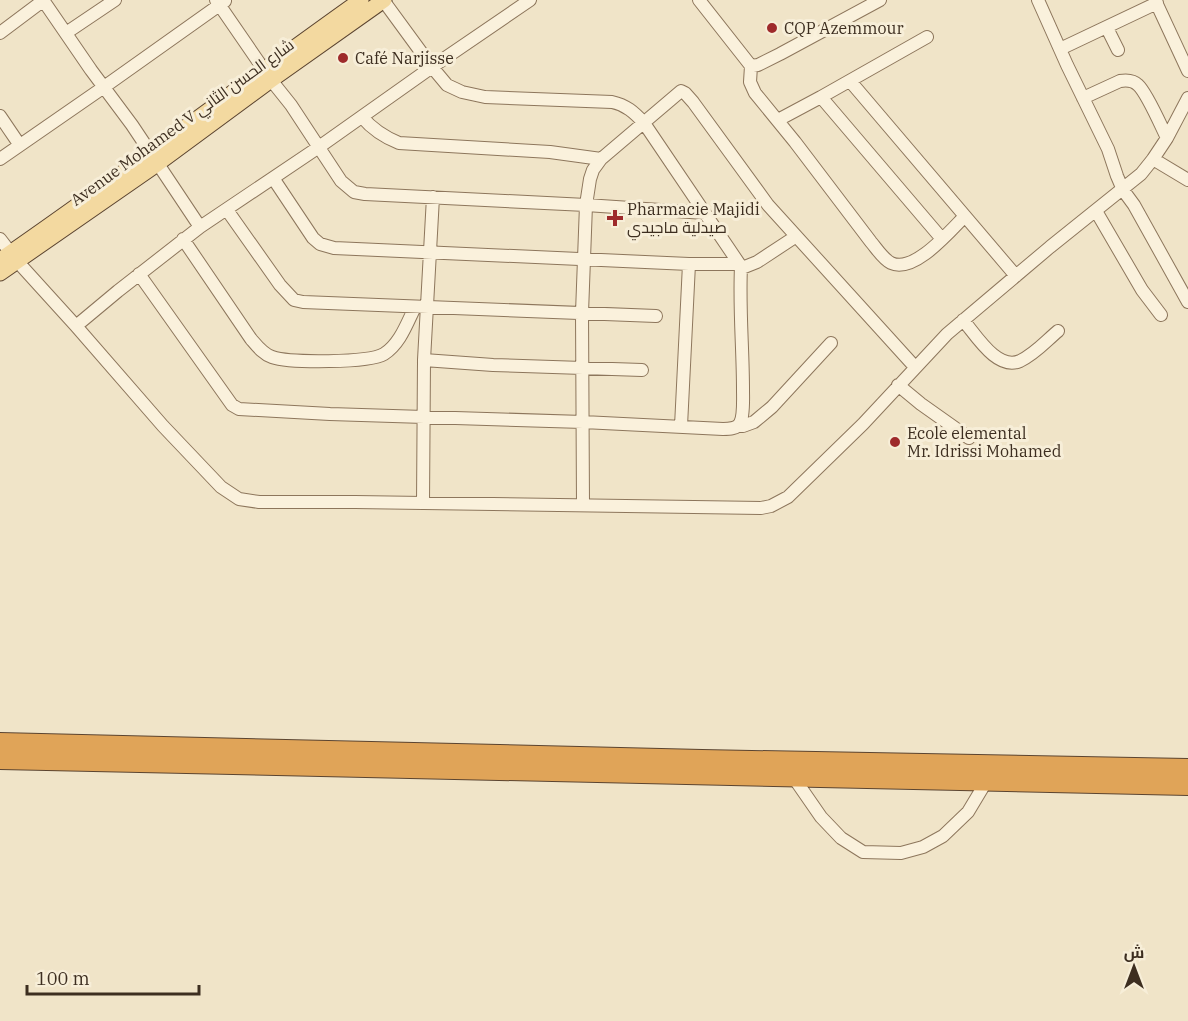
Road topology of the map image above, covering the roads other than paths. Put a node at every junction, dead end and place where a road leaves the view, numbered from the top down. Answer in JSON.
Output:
{"nodes":[{"id":1,"x":43,"y":0,"type":"edge"},
{"id":2,"x":115,"y":0,"type":"edge"},
{"id":3,"x":361,"y":0,"type":"edge"},
{"id":4,"x":383,"y":0,"type":"edge"},
{"id":5,"x":530,"y":0,"type":"edge"},
{"id":6,"x":699,"y":0,"type":"edge"},
{"id":7,"x":880,"y":0,"type":"edge"},
{"id":8,"x":1038,"y":0,"type":"edge"},
{"id":9,"x":220,"y":2,"type":"edge"},
{"id":10,"x":1156,"y":2,"type":"edge"},
{"id":11,"x":1107,"y":27,"type":"junction"},
{"id":12,"x":0,"y":33,"type":"edge"},
{"id":13,"x":66,"y":33,"type":"junction"},
{"id":14,"x":927,"y":37,"type":"dead end"},
{"id":15,"x":1060,"y":49,"type":"junction"},
{"id":16,"x":1118,"y":50,"type":"dead end"},
{"id":17,"x":751,"y":66,"type":"junction"},
{"id":18,"x":432,"y":67,"type":"junction"},
{"id":19,"x":1188,"y":71,"type":"edge"},
{"id":20,"x":268,"y":75,"type":"junction"},
{"id":21,"x":850,"y":81,"type":"junction"},
{"id":22,"x":104,"y":87,"type":"junction"},
{"id":23,"x":821,"y":97,"type":"junction"},
{"id":24,"x":1083,"y":98,"type":"junction"},
{"id":25,"x":1188,"y":98,"type":"edge"},
{"id":26,"x":0,"y":116,"type":"edge"},
{"id":27,"x":362,"y":117,"type":"junction"},
{"id":28,"x":778,"y":120,"type":"junction"},
{"id":29,"x":644,"y":123,"type":"junction"},
{"id":30,"x":1167,"y":138,"type":"junction"},
{"id":31,"x":20,"y":144,"type":"junction"},
{"id":32,"x":319,"y":147,"type":"junction"},
{"id":33,"x":0,"y":159,"type":"edge"},
{"id":34,"x":154,"y":159,"type":"junction"},
{"id":35,"x":601,"y":159,"type":"junction"},
{"id":36,"x":1153,"y":159,"type":"junction"},
{"id":37,"x":273,"y":178,"type":"junction"},
{"id":38,"x":1188,"y":180,"type":"edge"},
{"id":39,"x":1124,"y":190,"type":"junction"},
{"id":40,"x":434,"y":197,"type":"junction"},
{"id":41,"x":586,"y":205,"type":"junction"},
{"id":42,"x":227,"y":210,"type":"junction"},
{"id":43,"x":1096,"y":211,"type":"junction"},
{"id":44,"x":705,"y":213,"type":"junction"},
{"id":45,"x":965,"y":216,"type":"junction"},
{"id":46,"x":200,"y":227,"type":"junction"},
{"id":47,"x":795,"y":237,"type":"junction"},
{"id":48,"x":0,"y":239,"type":"edge"},
{"id":49,"x":183,"y":239,"type":"junction"},
{"id":50,"x":942,"y":239,"type":"junction"},
{"id":51,"x":430,"y":253,"type":"junction"},
{"id":52,"x":9,"y":258,"type":"edge"},
{"id":53,"x":583,"y":259,"type":"junction"},
{"id":54,"x":689,"y":264,"type":"junction"},
{"id":55,"x":740,"y":266,"type":"junction"},
{"id":56,"x":0,"y":273,"type":"edge"},
{"id":57,"x":139,"y":274,"type":"junction"},
{"id":58,"x":1016,"y":276,"type":"junction"},
{"id":59,"x":1188,"y":302,"type":"edge"},
{"id":60,"x":421,"y":308,"type":"junction"},
{"id":61,"x":582,"y":313,"type":"junction"},
{"id":62,"x":1161,"y":315,"type":"dead end"},
{"id":63,"x":656,"y":316,"type":"dead end"},
{"id":64,"x":963,"y":320,"type":"junction"},
{"id":65,"x":76,"y":326,"type":"junction"},
{"id":66,"x":1058,"y":331,"type":"dead end"},
{"id":67,"x":831,"y":343,"type":"dead end"},
{"id":68,"x":424,"y":360,"type":"junction"},
{"id":69,"x":915,"y":367,"type":"junction"},
{"id":70,"x":582,"y":368,"type":"junction"},
{"id":71,"x":642,"y":370,"type":"dead end"},
{"id":72,"x":898,"y":385,"type":"junction"},
{"id":73,"x":423,"y":416,"type":"junction"},
{"id":74,"x":583,"y":422,"type":"junction"},
{"id":75,"x":681,"y":426,"type":"junction"},
{"id":76,"x":737,"y":426,"type":"junction"},
{"id":77,"x":969,"y":438,"type":"dead end"},
{"id":78,"x":423,"y":503,"type":"junction"},
{"id":79,"x":583,"y":505,"type":"junction"},
{"id":80,"x":0,"y":742,"type":"edge"},
{"id":81,"x":0,"y":760,"type":"edge"},
{"id":82,"x":1188,"y":768,"type":"edge"},
{"id":83,"x":794,"y":778,"type":"junction"},
{"id":84,"x":986,"y":782,"type":"junction"},
{"id":85,"x":1188,"y":786,"type":"edge"}],
"edges":[{"from":1,"to":12,"type":"street"},
{"from":1,"to":13,"type":"street"},
{"from":2,"to":13,"type":"street"},
{"from":3,"to":20,"type":"main road","name":"Avenue Mohamed V شارع الحسن الثاني"},
{"from":4,"to":18,"type":"street"},
{"from":4,"to":20,"type":"main road","name":"Avenue Mohamed V شارع الحسن الثاني"},
{"from":5,"to":18,"type":"street"},
{"from":6,"to":17,"type":"street"},
{"from":7,"to":17,"type":"street"},
{"from":8,"to":15,"type":"street"},
{"from":9,"to":20,"type":"street"},
{"from":9,"to":22,"type":"street"},
{"from":10,"to":11,"type":"street"},
{"from":10,"to":19,"type":"street"},
{"from":11,"to":15,"type":"street"},
{"from":11,"to":16,"type":"street"},
{"from":13,"to":22,"type":"street"},
{"from":14,"to":21,"type":"street"},
{"from":15,"to":24,"type":"street"},
{"from":17,"to":28,"type":"street"},
{"from":18,"to":27,"type":"street"},
{"from":18,"to":29,"type":"street"},
{"from":20,"to":32,"type":"street"},
{"from":20,"to":34,"type":"main road","name":"Avenue Mohamed V شارع الحسن الثاني"},
{"from":21,"to":23,"type":"street"},
{"from":21,"to":45,"type":"street"},
{"from":22,"to":31,"type":"street"},
{"from":22,"to":34,"type":"street"},
{"from":23,"to":28,"type":"street"},
{"from":23,"to":50,"type":"street"},
{"from":24,"to":30,"type":"street"},
{"from":24,"to":39,"type":"street"},
{"from":25,"to":30,"type":"street"},
{"from":26,"to":31,"type":"street"},
{"from":27,"to":32,"type":"street"},
{"from":27,"to":35,"type":"street"},
{"from":28,"to":50,"type":"street"},
{"from":29,"to":35,"type":"street"},
{"from":29,"to":44,"type":"street"},
{"from":29,"to":47,"type":"street"},
{"from":30,"to":36,"type":"street"},
{"from":31,"to":33,"type":"street"},
{"from":32,"to":37,"type":"street"},
{"from":32,"to":40,"type":"street"},
{"from":34,"to":46,"type":"street"},
{"from":34,"to":52,"type":"main road","name":"Avenue Mohamed V شارع الحسن الثاني"},
{"from":35,"to":41,"type":"street"},
{"from":36,"to":38,"type":"street"},
{"from":36,"to":39,"type":"street"},
{"from":37,"to":42,"type":"street"},
{"from":37,"to":51,"type":"street"},
{"from":39,"to":43,"type":"street"},
{"from":39,"to":59,"type":"street"},
{"from":40,"to":41,"type":"street"},
{"from":40,"to":51,"type":"street"},
{"from":41,"to":44,"type":"street"},
{"from":41,"to":53,"type":"street"},
{"from":42,"to":46,"type":"street"},
{"from":42,"to":60,"type":"street"},
{"from":43,"to":58,"type":"street"},
{"from":43,"to":62,"type":"street"},
{"from":44,"to":55,"type":"street"},
{"from":45,"to":50,"type":"street"},
{"from":45,"to":58,"type":"street"},
{"from":46,"to":49,"type":"street"},
{"from":47,"to":55,"type":"street"},
{"from":47,"to":69,"type":"street"},
{"from":48,"to":52,"type":"street"},
{"from":49,"to":57,"type":"street"},
{"from":49,"to":60,"type":"street"},
{"from":51,"to":53,"type":"street"},
{"from":51,"to":60,"type":"street"},
{"from":52,"to":56,"type":"main road","name":"Avenue Mohamed V شارع الحسن الثاني"},
{"from":52,"to":65,"type":"street"},
{"from":53,"to":54,"type":"street"},
{"from":53,"to":61,"type":"street"},
{"from":54,"to":55,"type":"street"},
{"from":54,"to":75,"type":"street"},
{"from":55,"to":76,"type":"street"},
{"from":57,"to":65,"type":"street"},
{"from":57,"to":73,"type":"street"},
{"from":58,"to":64,"type":"street"},
{"from":60,"to":61,"type":"street"},
{"from":60,"to":68,"type":"street"},
{"from":61,"to":63,"type":"street"},
{"from":61,"to":70,"type":"street"},
{"from":64,"to":66,"type":"street"},
{"from":64,"to":69,"type":"street"},
{"from":65,"to":78,"type":"street"},
{"from":67,"to":76,"type":"street"},
{"from":68,"to":70,"type":"street"},
{"from":68,"to":73,"type":"street"},
{"from":69,"to":72,"type":"street"},
{"from":70,"to":71,"type":"street"},
{"from":70,"to":74,"type":"street"},
{"from":72,"to":77,"type":"street"},
{"from":72,"to":79,"type":"street"},
{"from":73,"to":74,"type":"street"},
{"from":73,"to":78,"type":"street"},
{"from":74,"to":75,"type":"street"},
{"from":74,"to":79,"type":"street"},
{"from":75,"to":76,"type":"street"},
{"from":78,"to":79,"type":"street"},
{"from":80,"to":82,"type":"highway"},
{"from":81,"to":83,"type":"highway"},
{"from":83,"to":84,"type":"highway"},
{"from":83,"to":84,"type":"street"},
{"from":84,"to":85,"type":"highway"}]}
